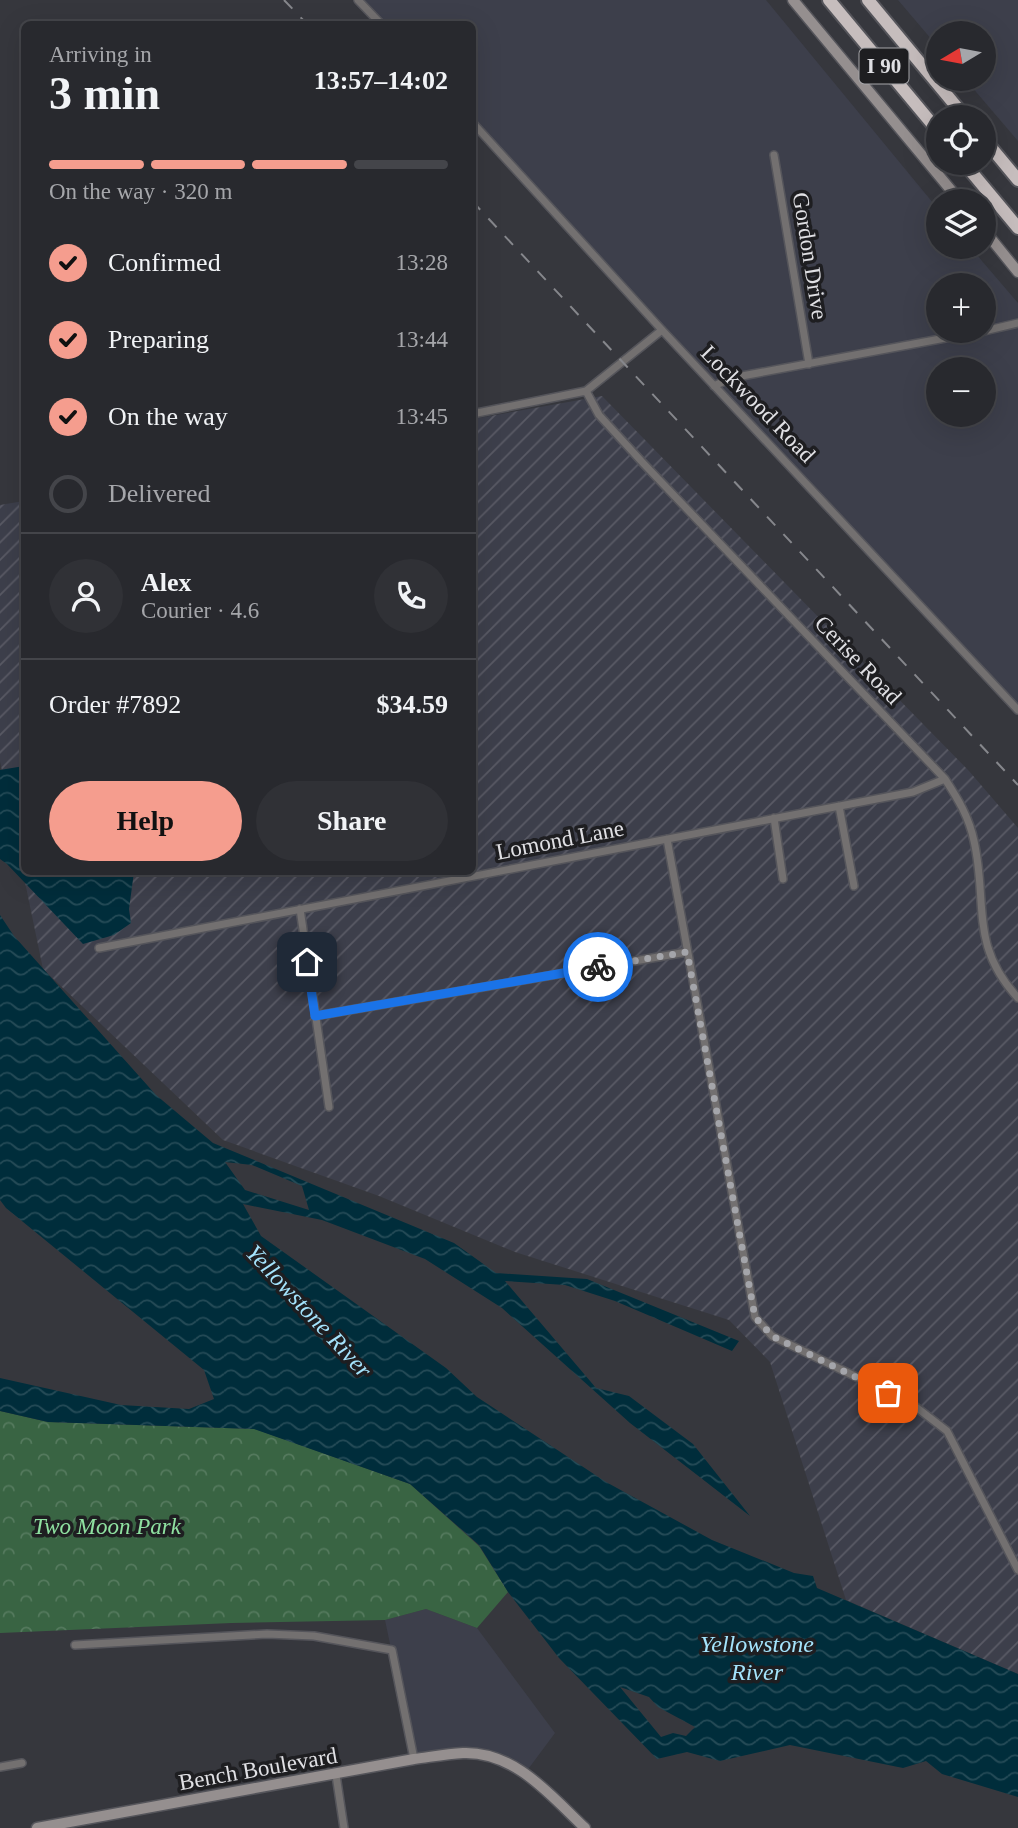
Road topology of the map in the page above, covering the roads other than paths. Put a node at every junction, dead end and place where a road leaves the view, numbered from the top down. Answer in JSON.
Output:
{"nodes":[{"id":1,"x":358,"y":0,"type":"edge"},
{"id":2,"x":793,"y":0,"type":"edge"},
{"id":3,"x":830,"y":0,"type":"edge"},
{"id":4,"x":868,"y":0,"type":"edge"},
{"id":5,"x":378,"y":21,"type":"edge"},
{"id":6,"x":955,"y":105,"type":"edge"},
{"id":7,"x":926,"y":116,"type":"edge"},
{"id":8,"x":476,"y":126,"type":"edge"},
{"id":9,"x":996,"y":153,"type":"edge"},
{"id":10,"x":774,"y":155,"type":"dead end"},
{"id":11,"x":974,"y":175,"type":"edge"},
{"id":12,"x":1018,"y":180,"type":"edge"},
{"id":13,"x":950,"y":189,"type":"edge"},
{"id":14,"x":1018,"y":228,"type":"edge"},
{"id":15,"x":996,"y":245,"type":"edge"},
{"id":16,"x":1018,"y":272,"type":"edge"},
{"id":17,"x":1018,"y":323,"type":"edge"},
{"id":18,"x":996,"y":328,"type":"edge"},
{"id":19,"x":662,"y":330,"type":"junction"},
{"id":20,"x":926,"y":342,"type":"edge"},
{"id":21,"x":808,"y":364,"type":"junction"},
{"id":22,"x":714,"y":386,"type":"junction"},
{"id":23,"x":586,"y":391,"type":"junction"},
{"id":24,"x":476,"y":413,"type":"edge"},
{"id":25,"x":1018,"y":710,"type":"edge"},
{"id":26,"x":945,"y":779,"type":"junction"},
{"id":27,"x":839,"y":806,"type":"junction"},
{"id":28,"x":774,"y":818,"type":"junction"},
{"id":29,"x":667,"y":839,"type":"junction"},
{"id":30,"x":783,"y":879,"type":"dead end"},
{"id":31,"x":854,"y":886,"type":"dead end"},
{"id":32,"x":300,"y":909,"type":"junction"},
{"id":33,"x":99,"y":948,"type":"dead end"},
{"id":34,"x":687,"y":952,"type":"junction"},
{"id":35,"x":1018,"y":998,"type":"edge"},
{"id":36,"x":315,"y":1016,"type":"junction"},
{"id":37,"x":329,"y":1107,"type":"dead end"},
{"id":38,"x":1018,"y":1570,"type":"edge"},
{"id":39,"x":75,"y":1645,"type":"dead end"},
{"id":40,"x":414,"y":1759,"type":"junction"},
{"id":41,"x":22,"y":1763,"type":"dead end"},
{"id":42,"x":0,"y":1767,"type":"edge"},
{"id":43,"x":336,"y":1775,"type":"junction"},
{"id":44,"x":37,"y":1828,"type":"edge"},
{"id":45,"x":344,"y":1828,"type":"edge"},
{"id":46,"x":585,"y":1828,"type":"edge"}],
"edges":[{"from":1,"to":5,"type":"street"},
{"from":2,"to":13,"type":"main road"},
{"from":3,"to":7,"type":"highway","number":"I 90"},
{"from":4,"to":6,"type":"highway","number":"I 90"},
{"from":8,"to":19,"type":"street","name":"Lockwood Road"},
{"from":9,"to":12,"type":"highway"},
{"from":10,"to":21,"type":"street","name":"Gordon Drive"},
{"from":11,"to":14,"type":"highway"},
{"from":15,"to":16,"type":"main road"},
{"from":17,"to":18,"type":"street"},
{"from":19,"to":22,"type":"street","name":"Lockwood Road"},
{"from":19,"to":23,"type":"street"},
{"from":20,"to":21,"type":"street"},
{"from":21,"to":22,"type":"street"},
{"from":22,"to":25,"type":"street","name":"Lockwood Road"},
{"from":23,"to":24,"type":"street"},
{"from":23,"to":26,"type":"street","name":"Cerise Road"},
{"from":26,"to":27,"type":"street","name":"Lomond Lane"},
{"from":26,"to":35,"type":"street","name":"Cerise Road"},
{"from":27,"to":28,"type":"street","name":"Lomond Lane"},
{"from":27,"to":31,"type":"street"},
{"from":28,"to":29,"type":"street","name":"Lomond Lane"},
{"from":28,"to":30,"type":"street"},
{"from":29,"to":32,"type":"street","name":"Lomond Lane"},
{"from":29,"to":34,"type":"street"},
{"from":32,"to":33,"type":"street","name":"Lomond Lane"},
{"from":32,"to":36,"type":"street"},
{"from":34,"to":36,"type":"street"},
{"from":34,"to":38,"type":"street"},
{"from":36,"to":37,"type":"street"},
{"from":39,"to":40,"type":"street"},
{"from":40,"to":43,"type":"main road","name":"Bench Boulevard"},
{"from":40,"to":46,"type":"main road","name":"Bench Boulevard"},
{"from":41,"to":42,"type":"street"},
{"from":43,"to":44,"type":"main road","name":"Bench Boulevard"},
{"from":43,"to":45,"type":"street"}]}
